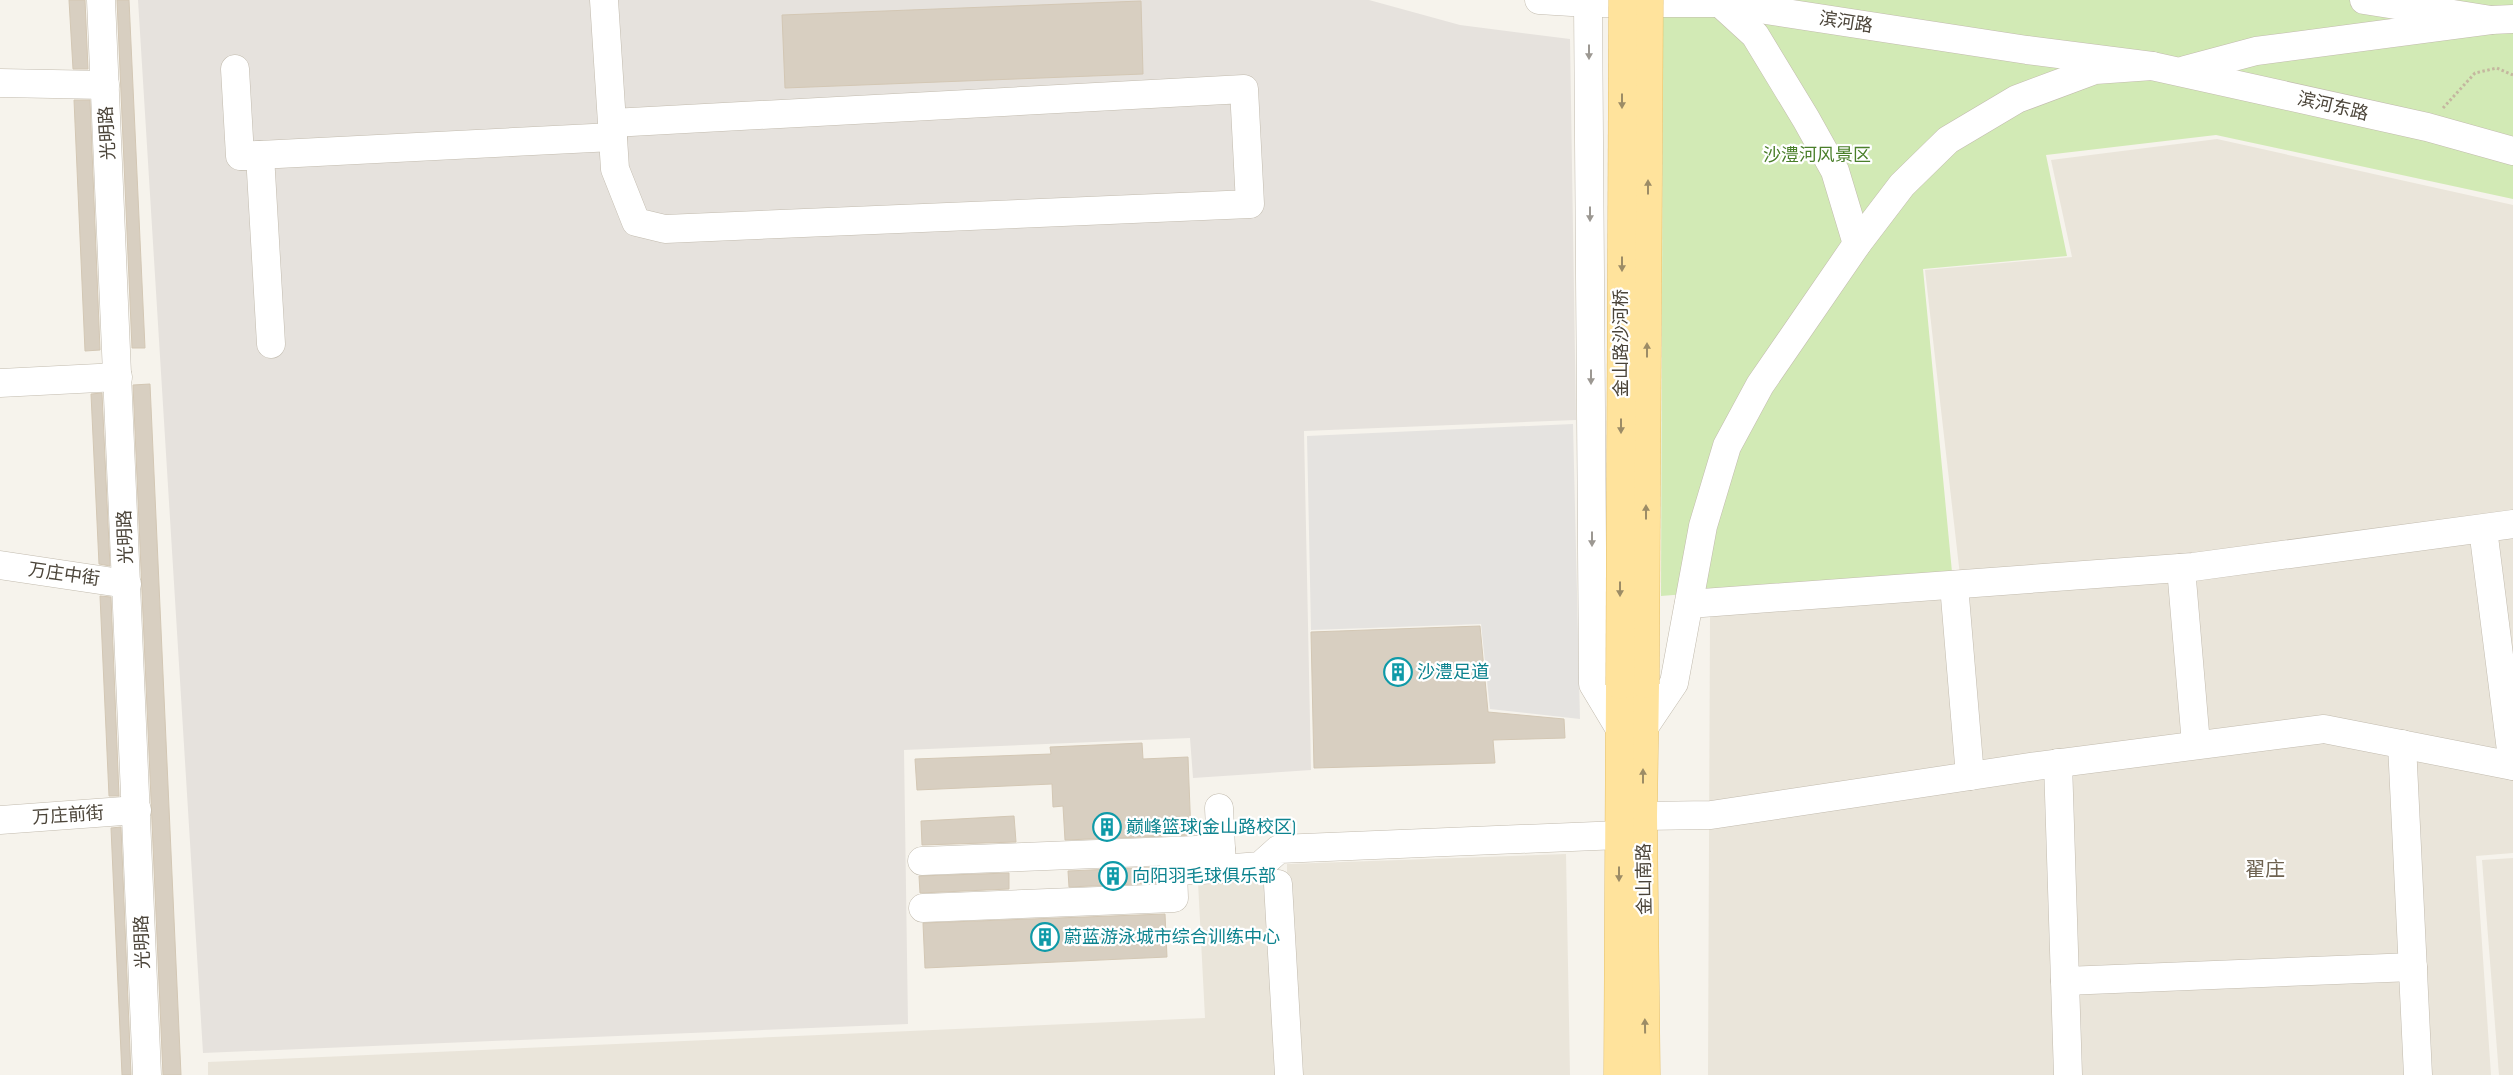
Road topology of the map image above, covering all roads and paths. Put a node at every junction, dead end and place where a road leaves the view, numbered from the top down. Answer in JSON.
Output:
{"nodes":[{"id":1,"x":101,"y":0,"type":"edge"},
{"id":2,"x":604,"y":0,"type":"edge"},
{"id":3,"x":1539,"y":0,"type":"edge"},
{"id":4,"x":1622,"y":0,"type":"edge"},
{"id":5,"x":1649,"y":0,"type":"edge"},
{"id":6,"x":2364,"y":0,"type":"edge"},
{"id":7,"x":1588,"y":3,"type":"junction"},
{"id":8,"x":1720,"y":3,"type":"junction"},
{"id":9,"x":2502,"y":20,"type":"edge"},
{"id":10,"x":2152,"y":66,"type":"junction"},
{"id":11,"x":235,"y":69,"type":"dead end"},
{"id":12,"x":2181,"y":71,"type":"junction"},
{"id":13,"x":2513,"y":75,"type":"edge"},
{"id":14,"x":0,"y":83,"type":"edge"},
{"id":15,"x":105,"y":85,"type":"junction"},
{"id":16,"x":2427,"y":127,"type":"junction"},
{"id":17,"x":612,"y":130,"type":"junction"},
{"id":18,"x":2513,"y":151,"type":"edge"},
{"id":19,"x":260,"y":155,"type":"junction"},
{"id":20,"x":1857,"y":244,"type":"junction"},
{"id":21,"x":270,"y":344,"type":"dead end"},
{"id":22,"x":118,"y":377,"type":"junction"},
{"id":23,"x":0,"y":383,"type":"edge"},
{"id":24,"x":2513,"y":524,"type":"edge"},
{"id":25,"x":2484,"y":529,"type":"junction"},
{"id":26,"x":0,"y":565,"type":"edge"},
{"id":27,"x":2181,"y":568,"type":"junction"},
{"id":28,"x":127,"y":584,"type":"junction"},
{"id":29,"x":1954,"y":585,"type":"junction"},
{"id":30,"x":1689,"y":604,"type":"junction"},
{"id":31,"x":1632,"y":684,"type":"junction"},
{"id":32,"x":1632,"y":729,"type":"junction"},
{"id":33,"x":2196,"y":744,"type":"junction"},
{"id":34,"x":2402,"y":744,"type":"junction"},
{"id":35,"x":2058,"y":763,"type":"junction"},
{"id":36,"x":2513,"y":766,"type":"edge"},
{"id":37,"x":1970,"y":776,"type":"junction"},
{"id":38,"x":1219,"y":808,"type":"dead end"},
{"id":39,"x":137,"y":810,"type":"junction"},
{"id":40,"x":1643,"y":816,"type":"junction"},
{"id":41,"x":0,"y":820,"type":"edge"},
{"id":42,"x":1620,"y":835,"type":"junction"},
{"id":43,"x":1221,"y":859,"type":"junction"},
{"id":44,"x":922,"y":861,"type":"dead end"},
{"id":45,"x":1278,"y":884,"type":"dead end"},
{"id":46,"x":923,"y":908,"type":"dead end"},
{"id":47,"x":2413,"y":967,"type":"junction"},
{"id":48,"x":2065,"y":981,"type":"junction"},
{"id":49,"x":148,"y":1075,"type":"edge"},
{"id":50,"x":1289,"y":1075,"type":"edge"},
{"id":51,"x":1618,"y":1075,"type":"edge"},
{"id":52,"x":1646,"y":1075,"type":"edge"},
{"id":53,"x":2068,"y":1075,"type":"edge"},
{"id":54,"x":2418,"y":1075,"type":"edge"}],
"edges":[{"from":1,"to":15,"type":"street","name":"光明路"},
{"from":2,"to":17,"type":"street"},
{"from":3,"to":7,"type":"street","name":"滨河路"},
{"from":4,"to":31,"type":"main road","name":"金山路沙河桥","one_way":true,"bridge":true},
{"from":31,"to":5,"type":"main road","name":"金山路沙河桥","one_way":true,"bridge":true},
{"from":6,"to":9,"type":"street"},
{"from":7,"to":8,"type":"street","name":"滨河路"},
{"from":7,"to":32,"type":"street","one_way":true},
{"from":8,"to":10,"type":"street","name":"滨河路"},
{"from":8,"to":20,"type":"street"},
{"from":9,"to":12,"type":"street"},
{"from":10,"to":12,"type":"street","name":"滨河东路"},
{"from":10,"to":20,"type":"street"},
{"from":11,"to":19,"type":"street"},
{"from":12,"to":16,"type":"street","name":"滨河东路"},
{"from":13,"to":16,"type":"path"},
{"from":14,"to":15,"type":"street"},
{"from":15,"to":22,"type":"street","name":"光明路"},
{"from":16,"to":18,"type":"street","name":"滨河东路"},
{"from":17,"to":17,"type":"street"},
{"from":17,"to":19,"type":"street"},
{"from":19,"to":21,"type":"street"},
{"from":20,"to":30,"type":"street"},
{"from":22,"to":23,"type":"street"},
{"from":22,"to":28,"type":"street","name":"光明路"},
{"from":24,"to":25,"type":"street"},
{"from":25,"to":27,"type":"street"},
{"from":25,"to":36,"type":"street"},
{"from":26,"to":28,"type":"street","name":"万庄中街"},
{"from":27,"to":29,"type":"street"},
{"from":27,"to":33,"type":"street"},
{"from":28,"to":39,"type":"street","name":"光明路"},
{"from":29,"to":30,"type":"street"},
{"from":29,"to":37,"type":"street"},
{"from":30,"to":32,"type":"street"},
{"from":31,"to":32,"type":"main road","name":"金山南路"},
{"from":40,"to":32,"type":"main road","name":"金山南路","one_way":true},
{"from":32,"to":42,"type":"main road","name":"金山南路"},
{"from":33,"to":34,"type":"street"},
{"from":33,"to":35,"type":"street"},
{"from":34,"to":36,"type":"street"},
{"from":34,"to":47,"type":"street"},
{"from":35,"to":37,"type":"street"},
{"from":35,"to":48,"type":"street"},
{"from":37,"to":40,"type":"street"},
{"from":38,"to":43,"type":"street"},
{"from":39,"to":41,"type":"street","name":"万庄前街"},
{"from":39,"to":49,"type":"street","name":"光明路"},
{"from":52,"to":40,"type":"main road","name":"金山南路","one_way":true},
{"from":42,"to":43,"type":"street"},
{"from":42,"to":51,"type":"main road","name":"金山南路","one_way":true},
{"from":43,"to":44,"type":"street"},
{"from":43,"to":46,"type":"street"},
{"from":45,"to":50,"type":"street"},
{"from":47,"to":48,"type":"street"},
{"from":47,"to":54,"type":"street"},
{"from":48,"to":53,"type":"street"}]}
